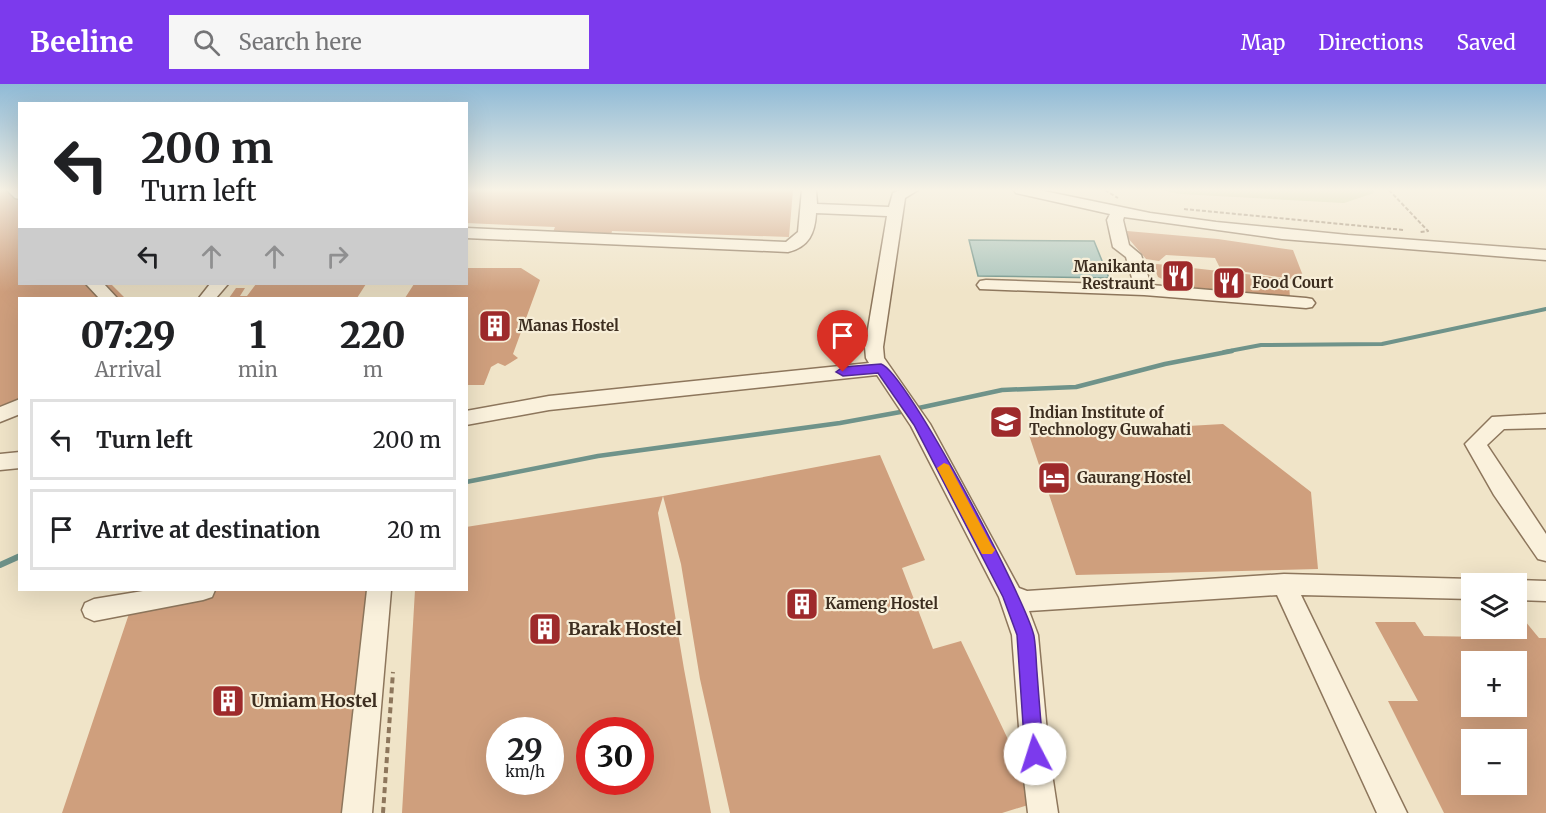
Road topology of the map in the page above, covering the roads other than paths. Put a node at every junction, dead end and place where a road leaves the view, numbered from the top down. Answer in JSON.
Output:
{"nodes":[{"id":1,"x":807,"y":224,"type":"edge"},
{"id":2,"x":894,"y":224,"type":"edge"},
{"id":3,"x":1116,"y":224,"type":"edge"},
{"id":4,"x":1195,"y":224,"type":"edge"},
{"id":5,"x":468,"y":233,"type":"edge"},
{"id":6,"x":1546,"y":255,"type":"edge"},
{"id":7,"x":96,"y":285,"type":"edge"},
{"id":8,"x":218,"y":285,"type":"edge"},
{"id":9,"x":986,"y":285,"type":"dead end"},
{"id":10,"x":1144,"y":290,"type":"junction"},
{"id":11,"x":107,"y":297,"type":"edge"},
{"id":12,"x":208,"y":297,"type":"edge"},
{"id":13,"x":1306,"y":303,"type":"dead end"},
{"id":14,"x":881,"y":368,"type":"junction"},
{"id":15,"x":18,"y":407,"type":"edge"},
{"id":16,"x":0,"y":415,"type":"edge"},
{"id":17,"x":468,"y":418,"type":"edge"},
{"id":18,"x":1546,"y":421,"type":"edge"},
{"id":19,"x":18,"y":460,"type":"edge"},
{"id":20,"x":0,"y":462,"type":"edge"},
{"id":21,"x":1546,"y":552,"type":"edge"},
{"id":22,"x":1284,"y":584,"type":"junction"},
{"id":23,"x":1461,"y":589,"type":"edge"},
{"id":24,"x":1527,"y":590,"type":"edge"},
{"id":25,"x":198,"y":591,"type":"edge"},
{"id":26,"x":379,"y":591,"type":"edge"},
{"id":27,"x":1546,"y":591,"type":"edge"},
{"id":28,"x":1011,"y":596,"type":"junction"},
{"id":29,"x":94,"y":610,"type":"dead end"},
{"id":30,"x":357,"y":813,"type":"edge"},
{"id":31,"x":1043,"y":813,"type":"edge"},
{"id":32,"x":1392,"y":813,"type":"edge"}],
"edges":[{"from":1,"to":5,"type":"street"},
{"from":2,"to":14,"type":"street"},
{"from":3,"to":10,"type":"street"},
{"from":4,"to":6,"type":"street"},
{"from":7,"to":11,"type":"street"},
{"from":8,"to":12,"type":"street"},
{"from":9,"to":10,"type":"street"},
{"from":10,"to":13,"type":"street"},
{"from":14,"to":17,"type":"street"},
{"from":14,"to":28,"type":"street"},
{"from":15,"to":16,"type":"street"},
{"from":18,"to":21,"type":"street"},
{"from":19,"to":20,"type":"street"},
{"from":22,"to":23,"type":"street"},
{"from":22,"to":28,"type":"street"},
{"from":22,"to":32,"type":"street"},
{"from":24,"to":27,"type":"street"},
{"from":25,"to":29,"type":"street"},
{"from":26,"to":30,"type":"street"},
{"from":28,"to":31,"type":"street"}]}
